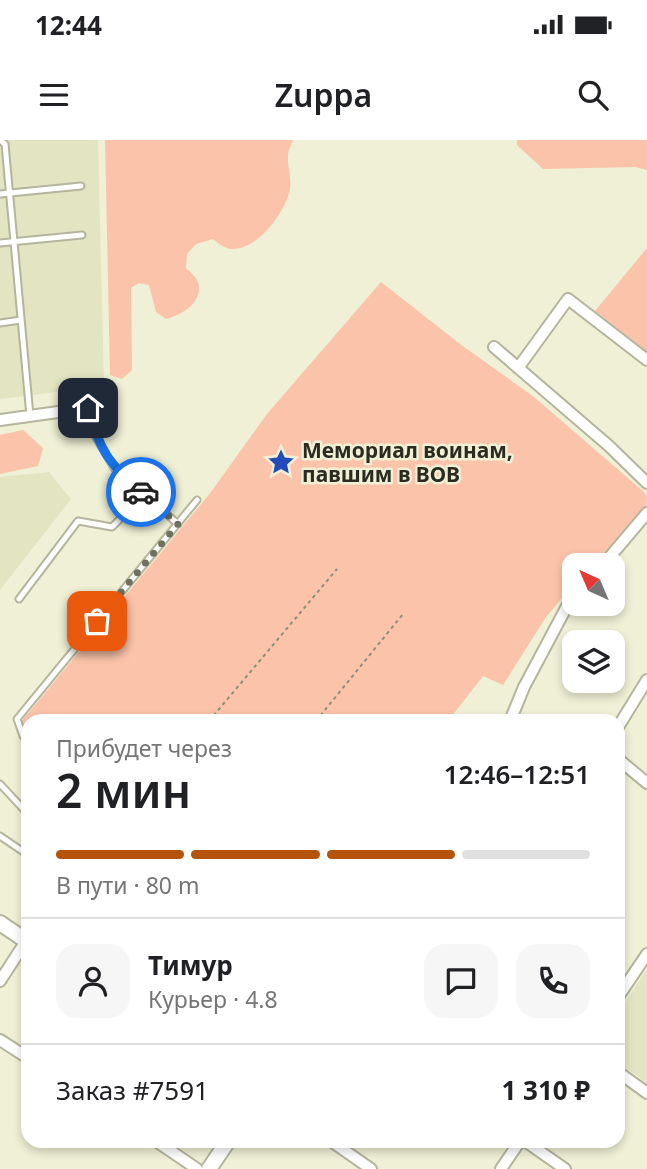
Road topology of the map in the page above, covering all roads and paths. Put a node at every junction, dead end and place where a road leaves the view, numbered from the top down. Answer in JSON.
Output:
{"nodes":[{"id":1,"x":0,"y":140,"type":"edge"},
{"id":2,"x":81,"y":186,"type":"dead end"},
{"id":3,"x":9,"y":193,"type":"junction"},
{"id":4,"x":0,"y":194,"type":"edge"},
{"id":5,"x":82,"y":234,"type":"dead end"},
{"id":6,"x":14,"y":242,"type":"junction"},
{"id":7,"x":0,"y":243,"type":"edge"},
{"id":8,"x":21,"y":320,"type":"junction"},
{"id":9,"x":0,"y":323,"type":"edge"},
{"id":10,"x":494,"y":347,"type":"dead end"},
{"id":11,"x":647,"y":360,"type":"edge"},
{"id":12,"x":518,"y":368,"type":"junction"},
{"id":13,"x":88,"y":408,"type":"joint"},
{"id":14,"x":30,"y":416,"type":"junction"},
{"id":15,"x":0,"y":420,"type":"edge"},
{"id":16,"x":647,"y":483,"type":"edge"},
{"id":17,"x":145,"y":495,"type":"junction"},
{"id":18,"x":197,"y":500,"type":"dead end"},
{"id":19,"x":647,"y":513,"type":"edge"},
{"id":20,"x":178,"y":524,"type":"junction"},
{"id":21,"x":613,"y":553,"type":"edge"},
{"id":22,"x":337,"y":569,"type":"dead end"},
{"id":23,"x":19,"y":599,"type":"dead end"},
{"id":24,"x":403,"y":614,"type":"dead end"},
{"id":25,"x":562,"y":616,"type":"edge"},
{"id":26,"x":647,"y":680,"type":"edge"},
{"id":27,"x":21,"y":714,"type":"edge"},
{"id":28,"x":21,"y":714,"type":"edge"},
{"id":29,"x":215,"y":714,"type":"edge"},
{"id":30,"x":322,"y":714,"type":"edge"},
{"id":31,"x":513,"y":714,"type":"edge"},
{"id":32,"x":625,"y":716,"type":"edge"},
{"id":33,"x":21,"y":730,"type":"edge"},
{"id":34,"x":625,"y":766,"type":"edge"},
{"id":35,"x":647,"y":783,"type":"edge"},
{"id":36,"x":0,"y":784,"type":"edge"},
{"id":37,"x":21,"y":806,"type":"edge"},
{"id":38,"x":0,"y":835,"type":"edge"},
{"id":39,"x":21,"y":850,"type":"edge"},
{"id":40,"x":0,"y":923,"type":"edge"},
{"id":41,"x":21,"y":936,"type":"edge"},
{"id":42,"x":21,"y":949,"type":"edge"},
{"id":43,"x":647,"y":954,"type":"edge"},
{"id":44,"x":0,"y":981,"type":"edge"},
{"id":45,"x":625,"y":987,"type":"edge"},
{"id":46,"x":0,"y":1040,"type":"edge"},
{"id":47,"x":21,"y":1054,"type":"edge"},
{"id":48,"x":625,"y":1077,"type":"edge"},
{"id":49,"x":647,"y":1093,"type":"edge"},
{"id":50,"x":166,"y":1148,"type":"edge"},
{"id":51,"x":223,"y":1148,"type":"edge"},
{"id":52,"x":341,"y":1148,"type":"edge"},
{"id":53,"x":518,"y":1148,"type":"edge"},
{"id":54,"x":534,"y":1148,"type":"edge"},
{"id":55,"x":197,"y":1169,"type":"edge"},
{"id":56,"x":209,"y":1169,"type":"edge"},
{"id":57,"x":371,"y":1169,"type":"edge"},
{"id":58,"x":501,"y":1169,"type":"edge"},
{"id":59,"x":565,"y":1169,"type":"edge"}],
"edges":[{"from":1,"to":3,"type":"lane"},
{"from":2,"to":3,"type":"lane"},
{"from":3,"to":4,"type":"lane"},
{"from":3,"to":6,"type":"lane"},
{"from":5,"to":6,"type":"lane"},
{"from":6,"to":7,"type":"lane"},
{"from":6,"to":8,"type":"lane"},
{"from":8,"to":9,"type":"lane"},
{"from":8,"to":14,"type":"lane"},
{"from":10,"to":12,"type":"street"},
{"from":11,"to":12,"type":"street"},
{"from":12,"to":16,"type":"street"},
{"from":13,"to":14,"type":"street"},
{"from":13,"to":17,"type":"lane"},
{"from":14,"to":15,"type":"street"},
{"from":17,"to":20,"type":"lane"},
{"from":17,"to":23,"type":"lane"},
{"from":18,"to":20,"type":"lane"},
{"from":19,"to":21,"type":"street"},
{"from":20,"to":27,"type":"lane"},
{"from":22,"to":29,"type":"path"},
{"from":24,"to":30,"type":"path"},
{"from":25,"to":31,"type":"street"},
{"from":26,"to":32,"type":"street"},
{"from":28,"to":33,"type":"lane"},
{"from":34,"to":35,"type":"street"},
{"from":36,"to":37,"type":"lane"},
{"from":38,"to":39,"type":"lane"},
{"from":40,"to":41,"type":"street"},
{"from":42,"to":44,"type":"street"},
{"from":43,"to":45,"type":"street"},
{"from":46,"to":47,"type":"street"},
{"from":48,"to":49,"type":"street"},
{"from":50,"to":55,"type":"street"},
{"from":51,"to":56,"type":"street"},
{"from":52,"to":57,"type":"street"},
{"from":53,"to":58,"type":"street"},
{"from":54,"to":59,"type":"street"}]}
